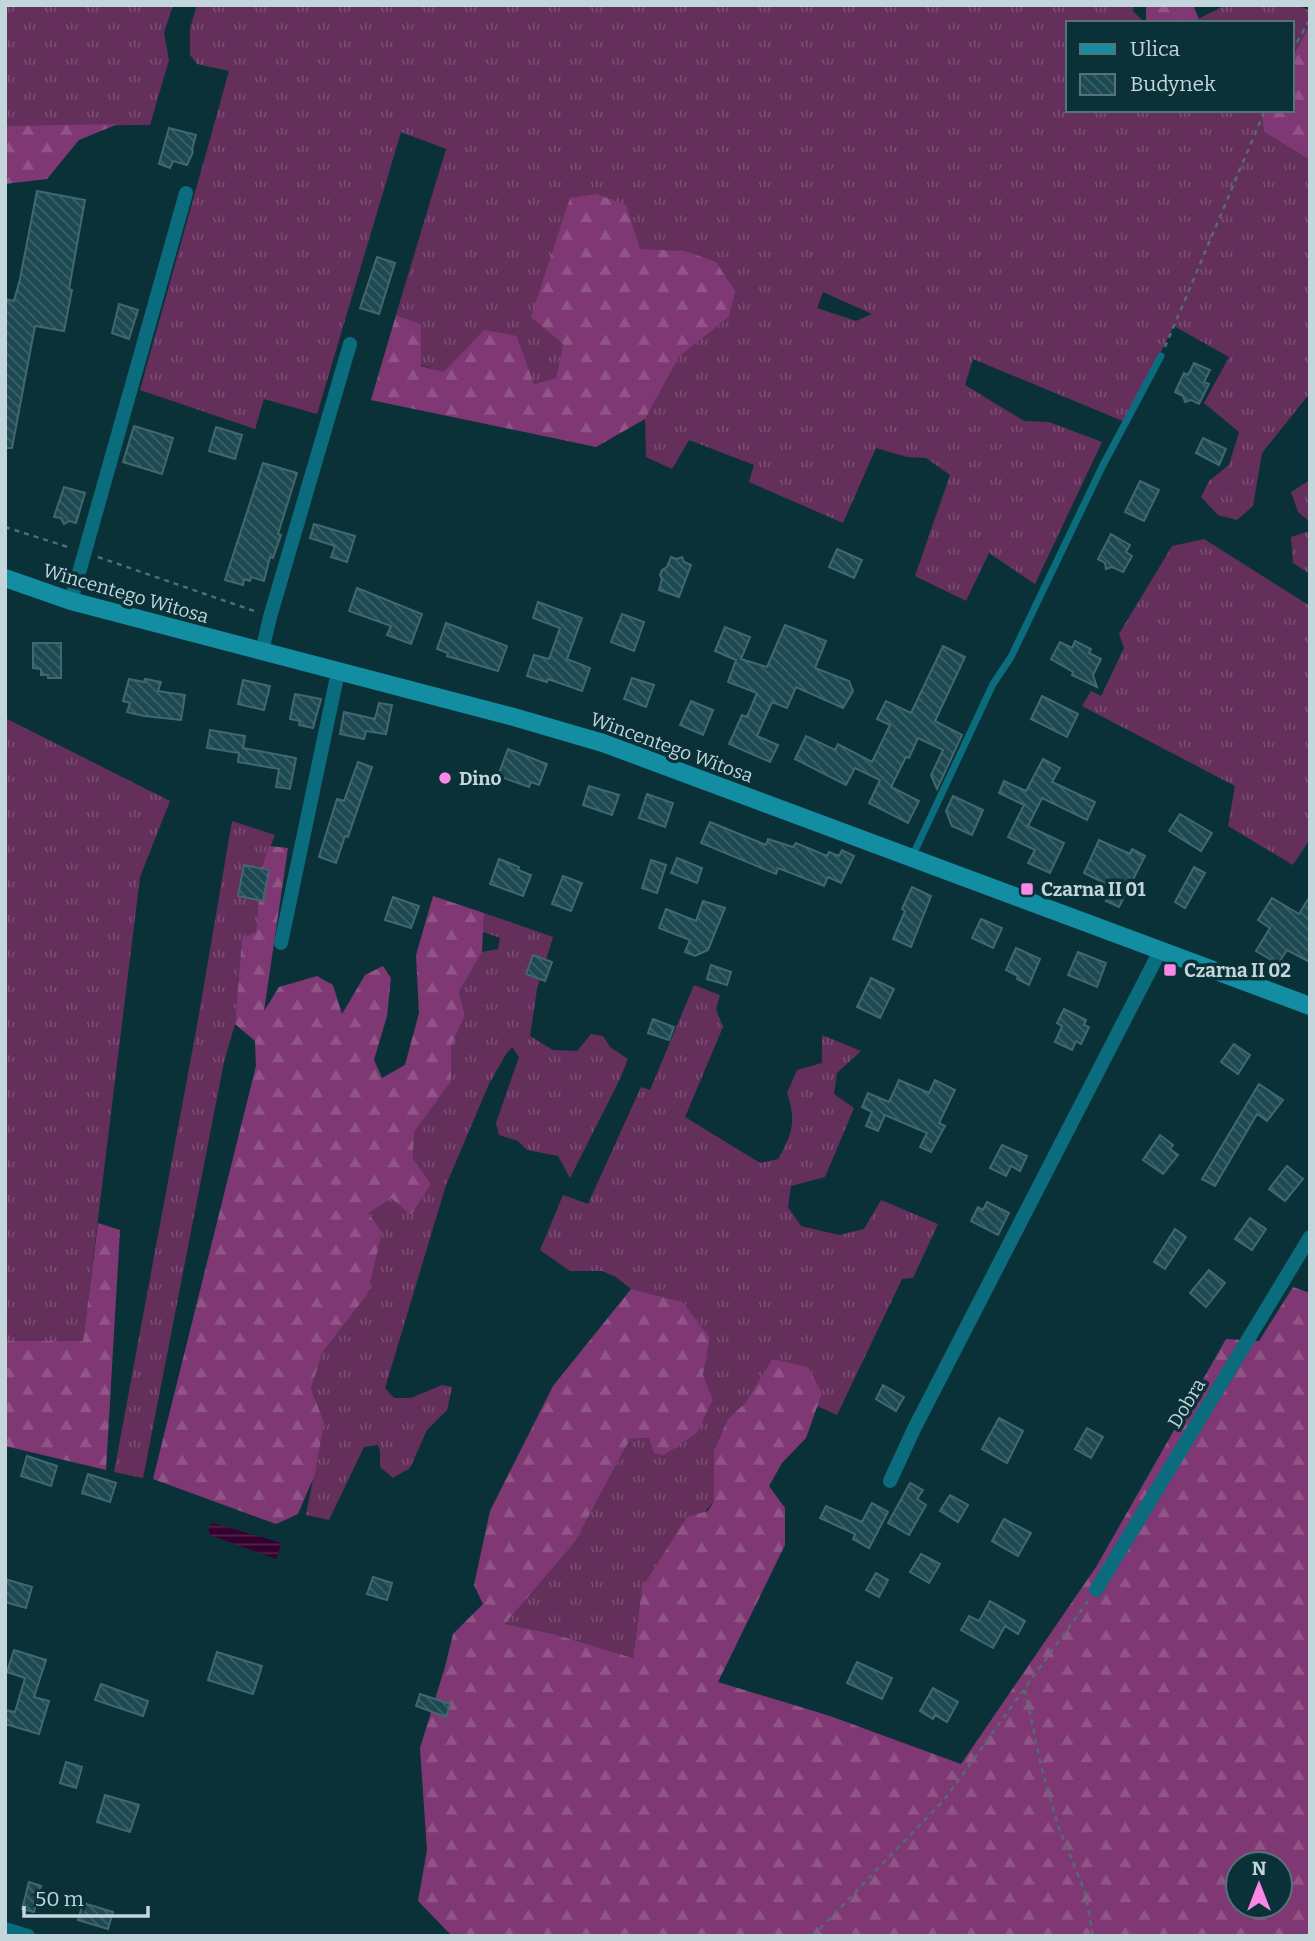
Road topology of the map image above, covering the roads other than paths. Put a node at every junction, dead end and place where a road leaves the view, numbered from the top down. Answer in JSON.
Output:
{"nodes":[{"id":1,"x":186,"y":193,"type":"dead end"},
{"id":2,"x":350,"y":344,"type":"dead end"},
{"id":3,"x":1161,"y":356,"type":"road end"},
{"id":4,"x":5,"y":578,"type":"edge"},
{"id":5,"x":71,"y":601,"type":"junction"},
{"id":6,"x":262,"y":651,"type":"junction"},
{"id":7,"x":338,"y":672,"type":"junction"},
{"id":8,"x":912,"y":858,"type":"junction"},
{"id":9,"x":281,"y":943,"type":"dead end"},
{"id":10,"x":1160,"y":951,"type":"junction"},
{"id":11,"x":1310,"y":1006,"type":"edge"},
{"id":12,"x":1310,"y":1237,"type":"edge"},
{"id":13,"x":890,"y":1482,"type":"dead end"},
{"id":14,"x":1096,"y":1590,"type":"road end"},
{"id":15,"x":5,"y":1928,"type":"edge"},
{"id":16,"x":28,"y":1936,"type":"edge"}],
"edges":[{"from":1,"to":5,"type":"street"},
{"from":2,"to":6,"type":"street"},
{"from":3,"to":8,"type":"lane"},
{"from":4,"to":5,"type":"main road","name":"Wincentego Witosa"},
{"from":5,"to":6,"type":"main road","name":"Wincentego Witosa"},
{"from":6,"to":7,"type":"main road","name":"Wincentego Witosa"},
{"from":7,"to":8,"type":"main road","name":"Wincentego Witosa"},
{"from":7,"to":9,"type":"street"},
{"from":8,"to":10,"type":"main road","name":"Wincentego Witosa"},
{"from":10,"to":11,"type":"main road","name":"Wincentego Witosa"},
{"from":10,"to":13,"type":"street"},
{"from":12,"to":14,"type":"street","name":"Dobra"},
{"from":15,"to":16,"type":"street"}]}
